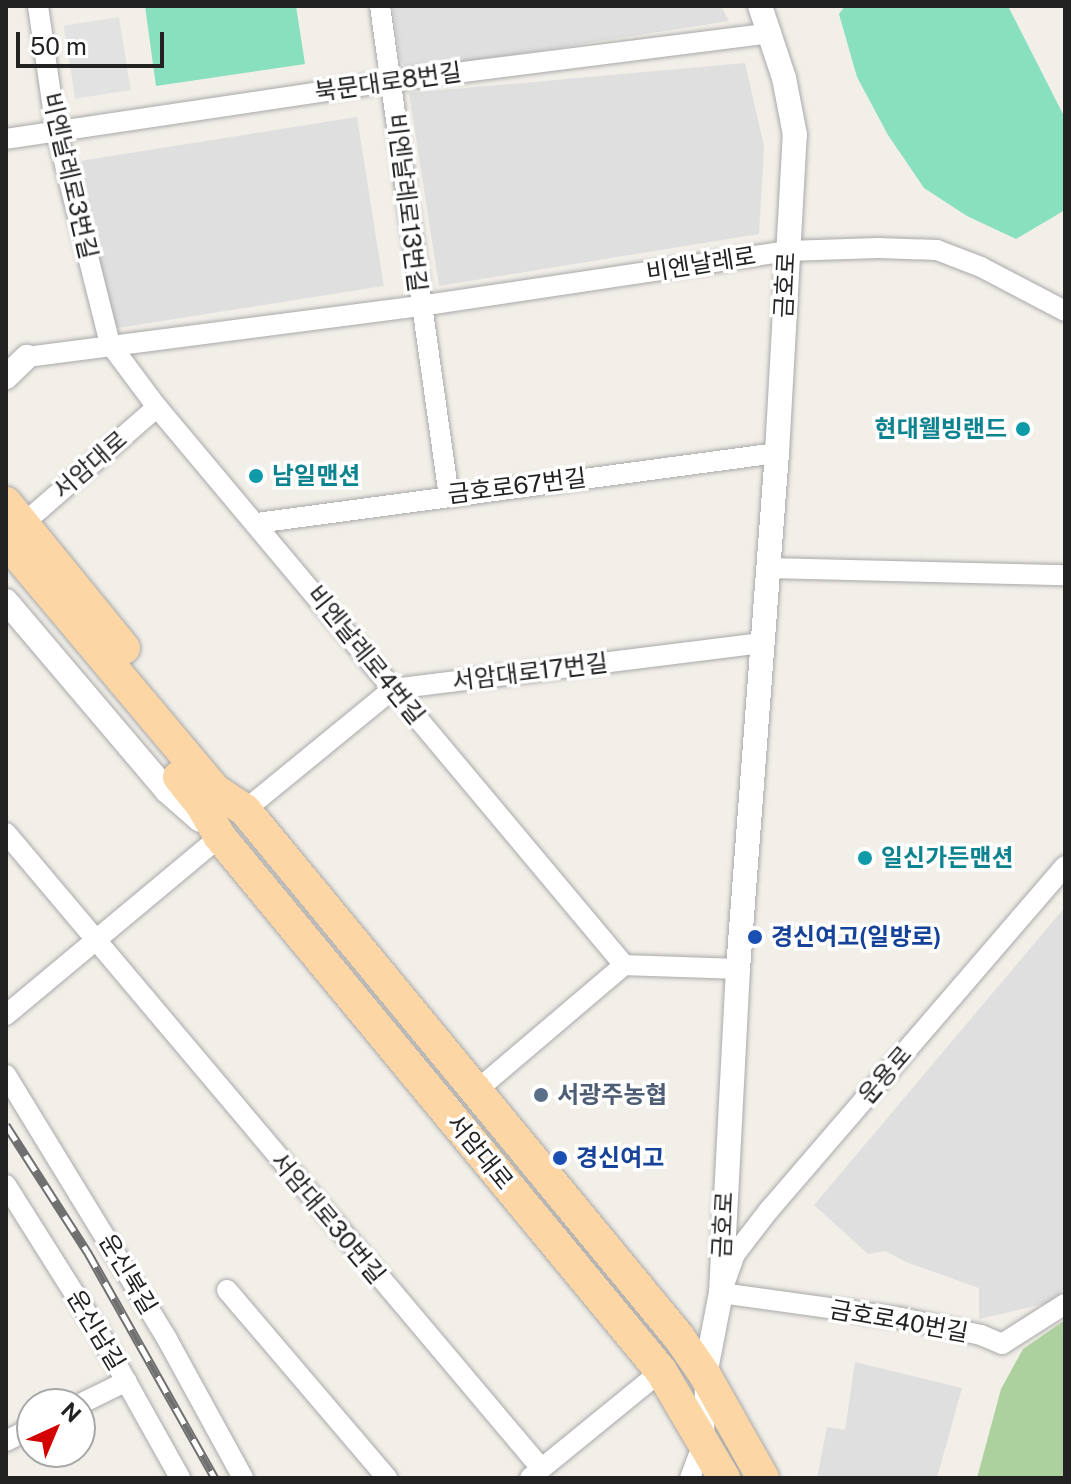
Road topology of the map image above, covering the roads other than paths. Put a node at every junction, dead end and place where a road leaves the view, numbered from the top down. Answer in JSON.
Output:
{"nodes":[{"id":1,"x":38,"y":6,"type":"edge"},
{"id":2,"x":380,"y":6,"type":"edge"},
{"id":3,"x":760,"y":6,"type":"edge"},
{"id":4,"x":771,"y":33,"type":"junction"},
{"id":5,"x":392,"y":81,"type":"junction"},
{"id":6,"x":56,"y":129,"type":"junction"},
{"id":7,"x":6,"y":139,"type":"edge"},
{"id":8,"x":787,"y":251,"type":"junction"},
{"id":9,"x":420,"y":306,"type":"junction"},
{"id":10,"x":1065,"y":311,"type":"edge"},
{"id":11,"x":110,"y":344,"type":"junction"},
{"id":12,"x":16,"y":355,"type":"edge"},
{"id":13,"x":6,"y":377,"type":"edge"},
{"id":14,"x":157,"y":407,"type":"junction"},
{"id":15,"x":777,"y":453,"type":"junction"},
{"id":16,"x":449,"y":495,"type":"junction"},
{"id":17,"x":12,"y":523,"type":"edge"},
{"id":18,"x":257,"y":523,"type":"junction"},
{"id":19,"x":6,"y":568,"type":"edge"},
{"id":20,"x":768,"y":568,"type":"junction"},
{"id":21,"x":1065,"y":575,"type":"edge"},
{"id":22,"x":6,"y":601,"type":"edge"},
{"id":23,"x":762,"y":643,"type":"junction"},
{"id":24,"x":393,"y":689,"type":"junction"},
{"id":25,"x":208,"y":797,"type":"junction"},
{"id":26,"x":245,"y":810,"type":"junction"},
{"id":27,"x":6,"y":833,"type":"edge"},
{"id":28,"x":220,"y":837,"type":"junction"},
{"id":29,"x":1065,"y":866,"type":"edge"},
{"id":30,"x":97,"y":940,"type":"junction"},
{"id":31,"x":624,"y":965,"type":"junction"},
{"id":32,"x":738,"y":969,"type":"junction"},
{"id":33,"x":6,"y":1015,"type":"edge"},
{"id":34,"x":6,"y":1075,"type":"edge"},
{"id":35,"x":476,"y":1091,"type":"junction"},
{"id":36,"x":6,"y":1185,"type":"edge"},
{"id":37,"x":227,"y":1290,"type":"dead end"},
{"id":38,"x":721,"y":1293,"type":"junction"},
{"id":39,"x":1065,"y":1304,"type":"edge"},
{"id":40,"x":661,"y":1371,"type":"junction"},
{"id":41,"x":705,"y":1375,"type":"junction"},
{"id":42,"x":127,"y":1381,"type":"junction"},
{"id":43,"x":96,"y":1396,"type":"edge"},
{"id":44,"x":704,"y":1441,"type":"junction"},
{"id":45,"x":536,"y":1473,"type":"edge"},
{"id":46,"x":180,"y":1478,"type":"edge"},
{"id":47,"x":243,"y":1478,"type":"edge"},
{"id":48,"x":387,"y":1478,"type":"edge"},
{"id":49,"x":690,"y":1478,"type":"edge"},
{"id":50,"x":724,"y":1478,"type":"edge"},
{"id":51,"x":763,"y":1478,"type":"edge"}],
"edges":[{"from":1,"to":6,"type":"street","name":"비엔날레로3번길"},
{"from":2,"to":5,"type":"street","name":"비엔날레로13번길"},
{"from":3,"to":4,"type":"street","name":"금호로"},
{"from":4,"to":5,"type":"street","name":"북문대로8번길"},
{"from":4,"to":8,"type":"street","name":"금호로"},
{"from":5,"to":6,"type":"street","name":"북문대로8번길"},
{"from":5,"to":9,"type":"street","name":"비엔날레로13번길"},
{"from":6,"to":7,"type":"street","name":"북문대로8번길"},
{"from":6,"to":11,"type":"street","name":"비엔날레로3번길"},
{"from":8,"to":9,"type":"street","name":"비엔날레로"},
{"from":8,"to":10,"type":"street","name":"비엔날레로"},
{"from":8,"to":15,"type":"street","name":"금호로"},
{"from":9,"to":11,"type":"street","name":"비엔날레로"},
{"from":9,"to":16,"type":"street"},
{"from":11,"to":12,"type":"street","name":"비엔날레로"},
{"from":11,"to":14,"type":"street","name":"비엔날레로4번길"},
{"from":12,"to":13,"type":"street"},
{"from":14,"to":17,"type":"street","name":"서암대로"},
{"from":14,"to":18,"type":"street","name":"비엔날레로4번길"},
{"from":15,"to":16,"type":"street","name":"금호로67번길"},
{"from":15,"to":20,"type":"street","name":"금호로"},
{"from":16,"to":18,"type":"street","name":"금호로67번길"},
{"from":17,"to":25,"type":"main road"},
{"from":17,"to":26,"type":"main road"},
{"from":18,"to":24,"type":"street","name":"비엔날레로4번길"},
{"from":19,"to":25,"type":"main road"},
{"from":20,"to":21,"type":"street"},
{"from":20,"to":23,"type":"street","name":"금호로"},
{"from":22,"to":28,"type":"street","name":"서암대로"},
{"from":23,"to":24,"type":"street","name":"서암대로17번길"},
{"from":23,"to":32,"type":"street","name":"금호로"},
{"from":24,"to":26,"type":"street"},
{"from":24,"to":31,"type":"street","name":"비엔날레로4번길"},
{"from":25,"to":26,"type":"main road","name":"서암대로"},
{"from":25,"to":28,"type":"main road","name":"서암대로"},
{"from":26,"to":35,"type":"main road","name":"서암대로"},
{"from":27,"to":30,"type":"street","name":"서암대로30번길"},
{"from":28,"to":30,"type":"street"},
{"from":28,"to":40,"type":"main road","name":"서암대로"},
{"from":29,"to":38,"type":"street","name":"운용로"},
{"from":30,"to":33,"type":"street"},
{"from":30,"to":45,"type":"street","name":"서암대로30번길"},
{"from":31,"to":32,"type":"street"},
{"from":31,"to":35,"type":"street","name":"서암대로"},
{"from":32,"to":38,"type":"street","name":"금호로"},
{"from":34,"to":47,"type":"street","name":"운신북길"},
{"from":35,"to":41,"type":"main road","name":"서암대로"},
{"from":36,"to":42,"type":"street","name":"운신남길"},
{"from":37,"to":48,"type":"street"},
{"from":38,"to":39,"type":"street","name":"금호로40번길"},
{"from":38,"to":41,"type":"street","name":"금호로"},
{"from":40,"to":44,"type":"main road","name":"서암대로"},
{"from":40,"to":45,"type":"street"},
{"from":41,"to":44,"type":"street","name":"금호로"},
{"from":41,"to":51,"type":"main road","name":"서암대로"},
{"from":42,"to":43,"type":"street"},
{"from":42,"to":46,"type":"street","name":"운신남길"},
{"from":44,"to":49,"type":"street","name":"금호로"},
{"from":44,"to":50,"type":"main road","name":"서암대로"}]}
